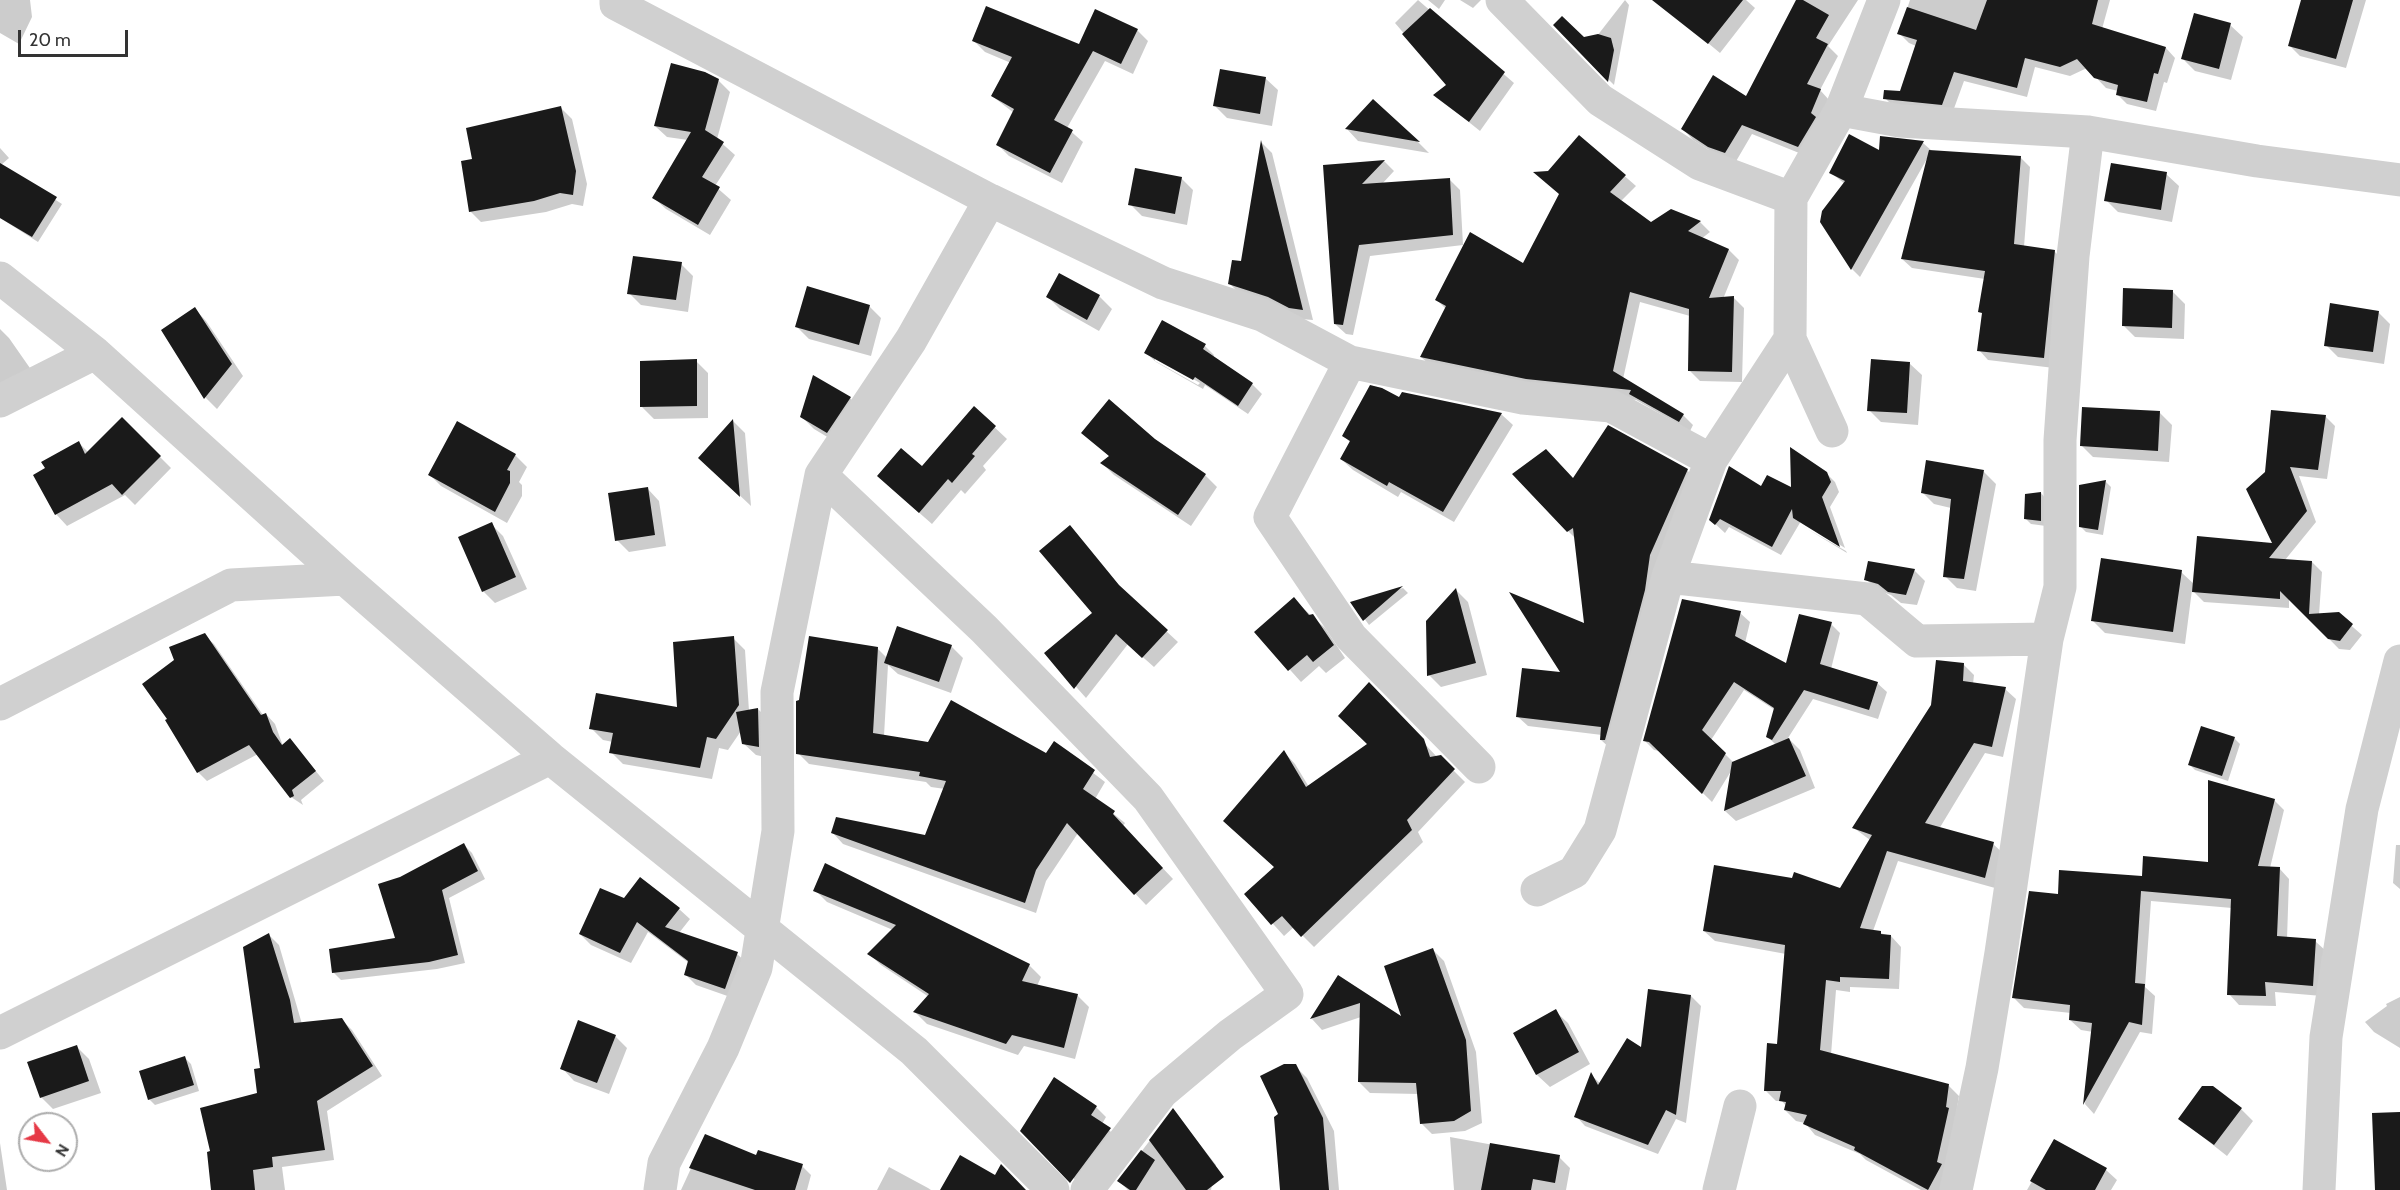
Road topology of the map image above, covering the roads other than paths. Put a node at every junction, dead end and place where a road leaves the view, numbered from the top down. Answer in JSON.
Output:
{"nodes":[{"id":1,"x":616,"y":0,"type":"edge"},
{"id":2,"x":1502,"y":0,"type":"edge"},
{"id":3,"x":1884,"y":0,"type":"edge"},
{"id":4,"x":1840,"y":110,"type":"junction"},
{"id":5,"x":2088,"y":132,"type":"junction"},
{"id":6,"x":2400,"y":180,"type":"edge"},
{"id":7,"x":1791,"y":198,"type":"junction"},
{"id":8,"x":990,"y":200,"type":"junction"},
{"id":9,"x":0,"y":278,"type":"edge"},
{"id":10,"x":1790,"y":339,"type":"junction"},
{"id":11,"x":95,"y":353,"type":"junction"},
{"id":12,"x":1350,"y":362,"type":"junction"},
{"id":13,"x":0,"y":400,"type":"edge"},
{"id":14,"x":1832,"y":431,"type":"dead end"},
{"id":15,"x":1711,"y":460,"type":"junction"},
{"id":16,"x":822,"y":475,"type":"junction"},
{"id":17,"x":1668,"y":577,"type":"junction"},
{"id":18,"x":345,"y":579,"type":"junction"},
{"id":19,"x":2047,"y":639,"type":"junction"},
{"id":20,"x":2400,"y":661,"type":"edge"},
{"id":21,"x":0,"y":704,"type":"edge"},
{"id":22,"x":550,"y":758,"type":"junction"},
{"id":23,"x":1479,"y":767,"type":"dead end"},
{"id":24,"x":1537,"y":890,"type":"dead end"},
{"id":25,"x":762,"y":927,"type":"junction"},
{"id":26,"x":0,"y":1033,"type":"edge"},
{"id":27,"x":1740,"y":1106,"type":"dead end"},
{"id":28,"x":660,"y":1190,"type":"edge"},
{"id":29,"x":1053,"y":1190,"type":"edge"},
{"id":30,"x":1087,"y":1190,"type":"edge"},
{"id":31,"x":1719,"y":1190,"type":"edge"},
{"id":32,"x":1956,"y":1190,"type":"edge"},
{"id":33,"x":2319,"y":1190,"type":"edge"}],
"edges":[{"from":1,"to":8,"type":"street"},
{"from":2,"to":7,"type":"street"},
{"from":3,"to":4,"type":"street"},
{"from":4,"to":5,"type":"street"},
{"from":4,"to":7,"type":"street"},
{"from":5,"to":6,"type":"street"},
{"from":5,"to":19,"type":"street"},
{"from":7,"to":10,"type":"street"},
{"from":8,"to":12,"type":"street"},
{"from":8,"to":16,"type":"street"},
{"from":9,"to":11,"type":"street"},
{"from":10,"to":14,"type":"street"},
{"from":10,"to":15,"type":"street"},
{"from":11,"to":13,"type":"street"},
{"from":11,"to":18,"type":"street"},
{"from":12,"to":15,"type":"street"},
{"from":12,"to":23,"type":"street"},
{"from":15,"to":17,"type":"street"},
{"from":16,"to":25,"type":"street"},
{"from":16,"to":30,"type":"street"},
{"from":17,"to":19,"type":"street"},
{"from":17,"to":24,"type":"street"},
{"from":18,"to":21,"type":"street"},
{"from":18,"to":22,"type":"street"},
{"from":19,"to":32,"type":"street"},
{"from":20,"to":33,"type":"street"},
{"from":22,"to":25,"type":"street"},
{"from":22,"to":26,"type":"street"},
{"from":25,"to":28,"type":"street"},
{"from":25,"to":29,"type":"street"},
{"from":27,"to":31,"type":"street"}]}
